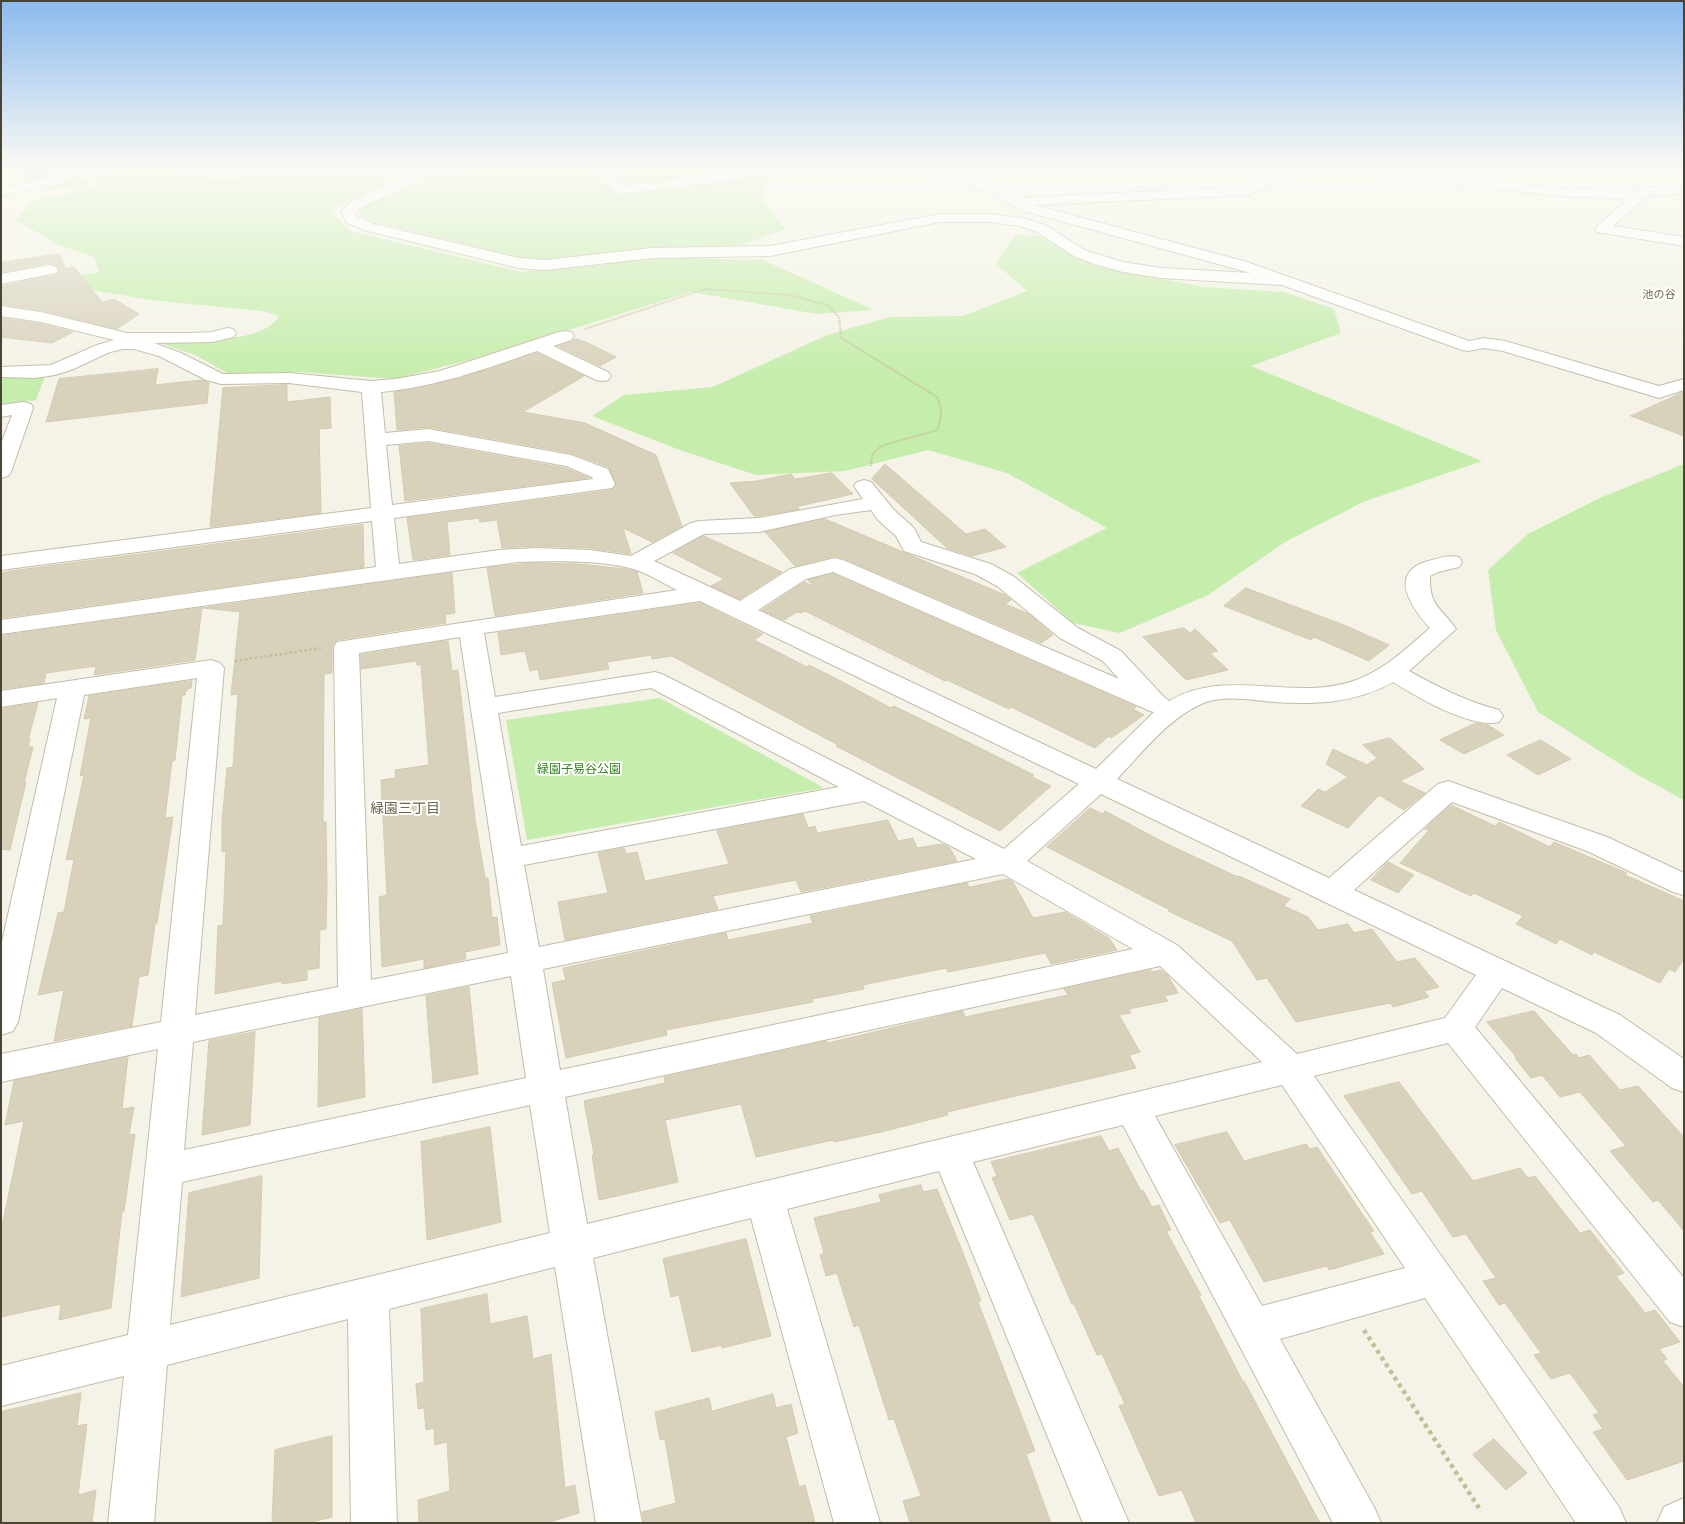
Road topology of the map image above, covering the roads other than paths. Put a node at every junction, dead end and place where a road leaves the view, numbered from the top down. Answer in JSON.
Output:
{"nodes":[{"id":1,"x":406,"y":236,"type":"edge"},
{"id":2,"x":847,"y":236,"type":"edge"},
{"id":3,"x":1053,"y":236,"type":"edge"},
{"id":4,"x":1133,"y":236,"type":"edge"},
{"id":5,"x":1644,"y":236,"type":"edge"},
{"id":6,"x":1684,"y":242,"type":"edge"},
{"id":7,"x":50,"y":270,"type":"dead end"},
{"id":8,"x":1,"y":279,"type":"edge"},
{"id":9,"x":1284,"y":280,"type":"junction"},
{"id":10,"x":1,"y":311,"type":"edge"},
{"id":11,"x":227,"y":333,"type":"dead end"},
{"id":12,"x":565,"y":336,"type":"road end"},
{"id":13,"x":538,"y":345,"type":"junction"},
{"id":14,"x":1,"y":372,"type":"edge"},
{"id":15,"x":602,"y":376,"type":"dead end"},
{"id":16,"x":1684,"y":384,"type":"edge"},
{"id":17,"x":371,"y":387,"type":"junction"},
{"id":18,"x":1,"y":411,"type":"edge"},
{"id":19,"x":376,"y":440,"type":"junction"},
{"id":20,"x":1,"y":472,"type":"edge"},
{"id":21,"x":382,"y":514,"type":"junction"},
{"id":22,"x":1451,"y":562,"type":"dead end"},
{"id":23,"x":1,"y":563,"type":"edge"},
{"id":24,"x":634,"y":563,"type":"junction"},
{"id":25,"x":388,"y":573,"type":"junction"},
{"id":26,"x":703,"y":593,"type":"junction"},
{"id":27,"x":741,"y":611,"type":"junction"},
{"id":28,"x":1,"y":627,"type":"edge"},
{"id":29,"x":471,"y":628,"type":"junction"},
{"id":30,"x":1392,"y":671,"type":"junction"},
{"id":31,"x":72,"y":688,"type":"junction"},
{"id":32,"x":1,"y":699,"type":"edge"},
{"id":33,"x":484,"y":707,"type":"junction"},
{"id":34,"x":1163,"y":709,"type":"junction"},
{"id":35,"x":1490,"y":716,"type":"dead end"},
{"id":36,"x":1099,"y":780,"type":"junction"},
{"id":37,"x":868,"y":791,"type":"junction"},
{"id":38,"x":508,"y":858,"type":"junction"},
{"id":39,"x":1006,"y":863,"type":"junction"},
{"id":40,"x":1684,"y":885,"type":"edge"},
{"id":41,"x":1333,"y":892,"type":"junction"},
{"id":42,"x":1166,"y":952,"type":"junction"},
{"id":43,"x":525,"y":962,"type":"junction"},
{"id":44,"x":1497,"y":970,"type":"junction"},
{"id":45,"x":355,"y":996,"type":"junction"},
{"id":46,"x":1,"y":1022,"type":"edge"},
{"id":47,"x":1456,"y":1028,"type":"junction"},
{"id":48,"x":178,"y":1032,"type":"junction"},
{"id":49,"x":1,"y":1068,"type":"edge"},
{"id":50,"x":1290,"y":1069,"type":"junction"},
{"id":51,"x":1684,"y":1078,"type":"edge"},
{"id":52,"x":546,"y":1088,"type":"junction"},
{"id":53,"x":1132,"y":1108,"type":"junction"},
{"id":54,"x":950,"y":1153,"type":"junction"},
{"id":55,"x":165,"y":1170,"type":"junction"},
{"id":56,"x":765,"y":1198,"type":"junction"},
{"id":57,"x":571,"y":1246,"type":"junction"},
{"id":58,"x":1434,"y":1278,"type":"junction"},
{"id":59,"x":368,"y":1296,"type":"junction"},
{"id":60,"x":1684,"y":1309,"type":"edge"},
{"id":61,"x":1252,"y":1328,"type":"junction"},
{"id":62,"x":147,"y":1350,"type":"junction"},
{"id":63,"x":1,"y":1386,"type":"edge"},
{"id":64,"x":1684,"y":1522,"type":"edge"},
{"id":65,"x":131,"y":1523,"type":"edge"},
{"id":66,"x":374,"y":1523,"type":"edge"},
{"id":67,"x":619,"y":1523,"type":"edge"},
{"id":68,"x":857,"y":1523,"type":"edge"},
{"id":69,"x":1106,"y":1523,"type":"edge"},
{"id":70,"x":1358,"y":1523,"type":"edge"},
{"id":71,"x":1603,"y":1523,"type":"edge"},
{"id":72,"x":1680,"y":1523,"type":"edge"}],
"edges":[{"from":1,"to":2,"type":"street"},
{"from":3,"to":9,"type":"street"},
{"from":4,"to":9,"type":"street"},
{"from":5,"to":6,"type":"street"},
{"from":7,"to":8,"type":"street"},
{"from":9,"to":16,"type":"street"},
{"from":10,"to":11,"type":"street"},
{"from":12,"to":13,"type":"street"},
{"from":13,"to":15,"type":"street"},
{"from":13,"to":17,"type":"street"},
{"from":14,"to":17,"type":"street"},
{"from":17,"to":19,"type":"street"},
{"from":18,"to":20,"type":"street"},
{"from":19,"to":21,"type":"street"},
{"from":19,"to":21,"type":"street"},
{"from":21,"to":23,"type":"street"},
{"from":21,"to":25,"type":"street"},
{"from":22,"to":30,"type":"street"},
{"from":24,"to":25,"type":"street"},
{"from":24,"to":26,"type":"street"},
{"from":24,"to":34,"type":"street"},
{"from":25,"to":28,"type":"street"},
{"from":26,"to":27,"type":"street"},
{"from":26,"to":29,"type":"street"},
{"from":27,"to":34,"type":"street"},
{"from":27,"to":36,"type":"street"},
{"from":29,"to":33,"type":"street"},
{"from":29,"to":45,"type":"street"},
{"from":30,"to":34,"type":"street"},
{"from":30,"to":35,"type":"street"},
{"from":31,"to":32,"type":"street"},
{"from":31,"to":46,"type":"street"},
{"from":31,"to":48,"type":"street"},
{"from":33,"to":37,"type":"street"},
{"from":33,"to":38,"type":"street"},
{"from":34,"to":36,"type":"street"},
{"from":36,"to":39,"type":"street"},
{"from":36,"to":41,"type":"street"},
{"from":37,"to":38,"type":"street"},
{"from":37,"to":39,"type":"street"},
{"from":38,"to":43,"type":"street"},
{"from":39,"to":42,"type":"street"},
{"from":39,"to":43,"type":"street"},
{"from":40,"to":41,"type":"street"},
{"from":41,"to":44,"type":"street"},
{"from":42,"to":50,"type":"street"},
{"from":42,"to":52,"type":"street"},
{"from":43,"to":45,"type":"street"},
{"from":43,"to":52,"type":"street"},
{"from":44,"to":47,"type":"street"},
{"from":44,"to":51,"type":"street"},
{"from":45,"to":48,"type":"street"},
{"from":47,"to":50,"type":"street"},
{"from":47,"to":60,"type":"street"},
{"from":48,"to":49,"type":"street"},
{"from":48,"to":55,"type":"street"},
{"from":50,"to":53,"type":"street"},
{"from":50,"to":58,"type":"street"},
{"from":52,"to":55,"type":"street"},
{"from":52,"to":57,"type":"street"},
{"from":53,"to":54,"type":"street"},
{"from":53,"to":61,"type":"street"},
{"from":54,"to":56,"type":"street"},
{"from":54,"to":69,"type":"street"},
{"from":55,"to":62,"type":"street"},
{"from":56,"to":57,"type":"street"},
{"from":56,"to":68,"type":"street"},
{"from":57,"to":59,"type":"street"},
{"from":57,"to":67,"type":"street"},
{"from":58,"to":61,"type":"street"},
{"from":58,"to":71,"type":"street"},
{"from":59,"to":62,"type":"street"},
{"from":59,"to":66,"type":"street"},
{"from":61,"to":70,"type":"street"},
{"from":62,"to":63,"type":"street"},
{"from":62,"to":65,"type":"street"},
{"from":64,"to":72,"type":"street"}]}
